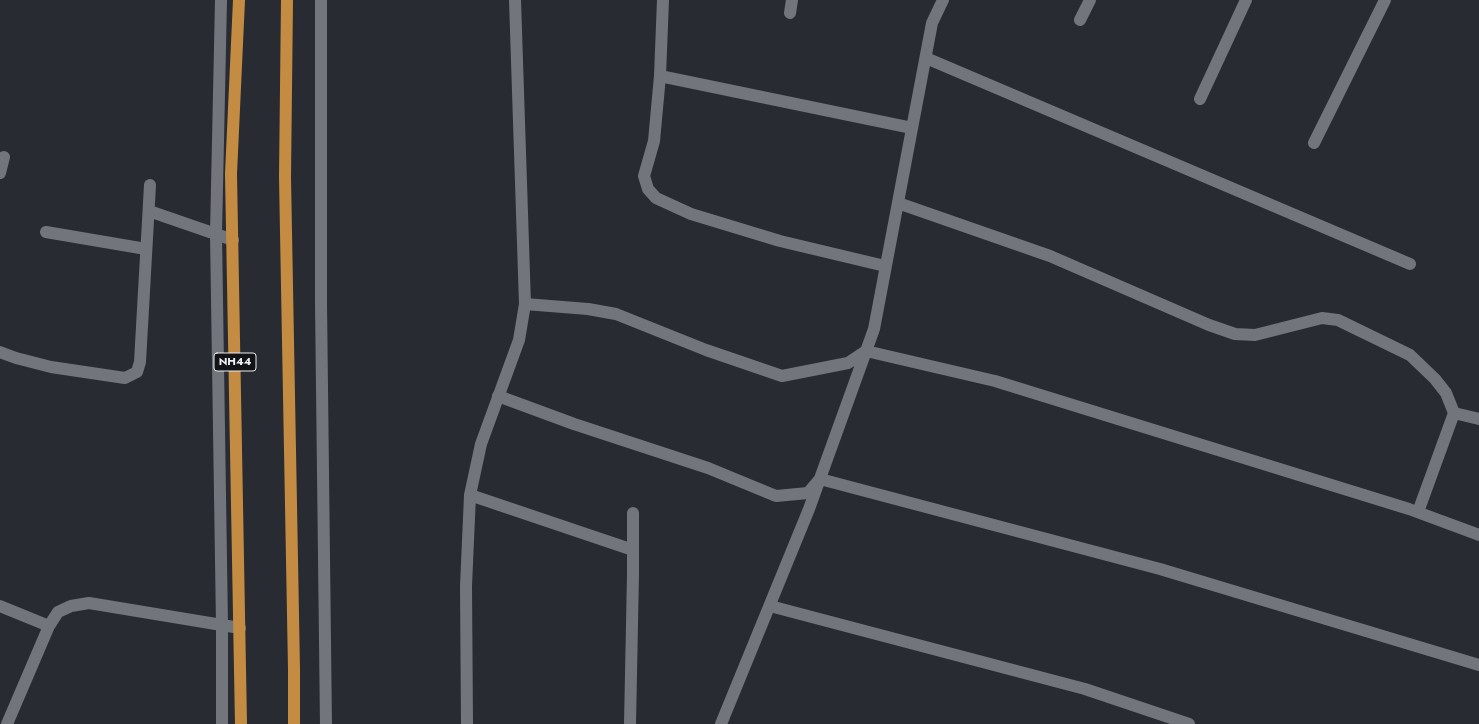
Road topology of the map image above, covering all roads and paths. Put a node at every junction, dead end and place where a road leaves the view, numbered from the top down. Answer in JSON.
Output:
{"nodes":[{"id":1,"x":221,"y":0,"type":"edge"},
{"id":2,"x":238,"y":0,"type":"edge"},
{"id":3,"x":287,"y":0,"type":"edge"},
{"id":4,"x":321,"y":0,"type":"edge"},
{"id":5,"x":515,"y":0,"type":"edge"},
{"id":6,"x":663,"y":0,"type":"edge"},
{"id":7,"x":792,"y":0,"type":"edge"},
{"id":8,"x":943,"y":0,"type":"edge"},
{"id":9,"x":1090,"y":0,"type":"edge"},
{"id":10,"x":1246,"y":0,"type":"edge"},
{"id":11,"x":1385,"y":0,"type":"edge"},
{"id":12,"x":790,"y":13,"type":"dead end"},
{"id":13,"x":1080,"y":20,"type":"dead end"},
{"id":14,"x":926,"y":58,"type":"junction"},
{"id":15,"x":660,"y":76,"type":"junction"},
{"id":16,"x":1200,"y":99,"type":"dead end"},
{"id":17,"x":912,"y":128,"type":"junction"},
{"id":18,"x":1314,"y":143,"type":"dead end"},
{"id":19,"x":4,"y":157,"type":"dead end"},
{"id":20,"x":0,"y":172,"type":"edge"},
{"id":21,"x":150,"y":185,"type":"dead end"},
{"id":22,"x":898,"y":203,"type":"junction"},
{"id":23,"x":149,"y":211,"type":"junction"},
{"id":24,"x":46,"y":232,"type":"dead end"},
{"id":25,"x":216,"y":234,"type":"junction"},
{"id":26,"x":233,"y":240,"type":"junction"},
{"id":27,"x":146,"y":249,"type":"junction"},
{"id":28,"x":1410,"y":264,"type":"dead end"},
{"id":29,"x":885,"y":266,"type":"junction"},
{"id":30,"x":525,"y":304,"type":"junction"},
{"id":31,"x":866,"y":350,"type":"junction"},
{"id":32,"x":0,"y":352,"type":"edge"},
{"id":33,"x":498,"y":396,"type":"junction"},
{"id":34,"x":1454,"y":413,"type":"junction"},
{"id":35,"x":1479,"y":419,"type":"edge"},
{"id":36,"x":820,"y":479,"type":"junction"},
{"id":37,"x":470,"y":495,"type":"junction"},
{"id":38,"x":1418,"y":512,"type":"junction"},
{"id":39,"x":633,"y":513,"type":"dead end"},
{"id":40,"x":1479,"y":534,"type":"edge"},
{"id":41,"x":633,"y":550,"type":"junction"},
{"id":42,"x":0,"y":606,"type":"edge"},
{"id":43,"x":770,"y":606,"type":"junction"},
{"id":44,"x":222,"y":625,"type":"junction"},
{"id":45,"x":49,"y":626,"type":"junction"},
{"id":46,"x":240,"y":628,"type":"junction"},
{"id":47,"x":1479,"y":665,"type":"edge"},
{"id":48,"x":7,"y":724,"type":"edge"},
{"id":49,"x":222,"y":724,"type":"edge"},
{"id":50,"x":241,"y":724,"type":"edge"},
{"id":51,"x":294,"y":724,"type":"edge"},
{"id":52,"x":326,"y":724,"type":"edge"},
{"id":53,"x":467,"y":724,"type":"edge"},
{"id":54,"x":630,"y":724,"type":"edge"},
{"id":55,"x":722,"y":724,"type":"edge"},
{"id":56,"x":1189,"y":724,"type":"edge"}],
"edges":[{"from":1,"to":25,"type":"street"},
{"from":2,"to":26,"type":"highway","number":"NH44"},
{"from":3,"to":51,"type":"highway"},
{"from":4,"to":52,"type":"street"},
{"from":5,"to":30,"type":"street"},
{"from":6,"to":15,"type":"street"},
{"from":7,"to":12,"type":"street"},
{"from":8,"to":14,"type":"street"},
{"from":9,"to":13,"type":"street"},
{"from":10,"to":16,"type":"street"},
{"from":11,"to":18,"type":"street"},
{"from":14,"to":17,"type":"street"},
{"from":14,"to":28,"type":"street"},
{"from":15,"to":17,"type":"street"},
{"from":15,"to":29,"type":"street"},
{"from":17,"to":22,"type":"street"},
{"from":19,"to":20,"type":"street"},
{"from":21,"to":23,"type":"street"},
{"from":22,"to":29,"type":"street"},
{"from":22,"to":34,"type":"street"},
{"from":23,"to":25,"type":"street"},
{"from":23,"to":27,"type":"street"},
{"from":24,"to":27,"type":"street"},
{"from":25,"to":26,"type":"street"},
{"from":25,"to":44,"type":"street"},
{"from":26,"to":46,"type":"highway","number":"NH44"},
{"from":27,"to":32,"type":"street"},
{"from":29,"to":31,"type":"street"},
{"from":30,"to":31,"type":"street"},
{"from":30,"to":33,"type":"street"},
{"from":31,"to":36,"type":"street"},
{"from":31,"to":38,"type":"street"},
{"from":33,"to":36,"type":"street"},
{"from":33,"to":37,"type":"street"},
{"from":34,"to":35,"type":"street"},
{"from":34,"to":38,"type":"street"},
{"from":36,"to":43,"type":"street"},
{"from":36,"to":47,"type":"street"},
{"from":37,"to":41,"type":"street"},
{"from":37,"to":53,"type":"street"},
{"from":38,"to":40,"type":"street"},
{"from":39,"to":41,"type":"street"},
{"from":41,"to":54,"type":"street"},
{"from":42,"to":45,"type":"street"},
{"from":43,"to":55,"type":"street"},
{"from":43,"to":56,"type":"street"},
{"from":44,"to":45,"type":"street"},
{"from":44,"to":46,"type":"street"},
{"from":44,"to":49,"type":"street"},
{"from":45,"to":48,"type":"street"},
{"from":46,"to":50,"type":"highway","number":"NH44"}]}
